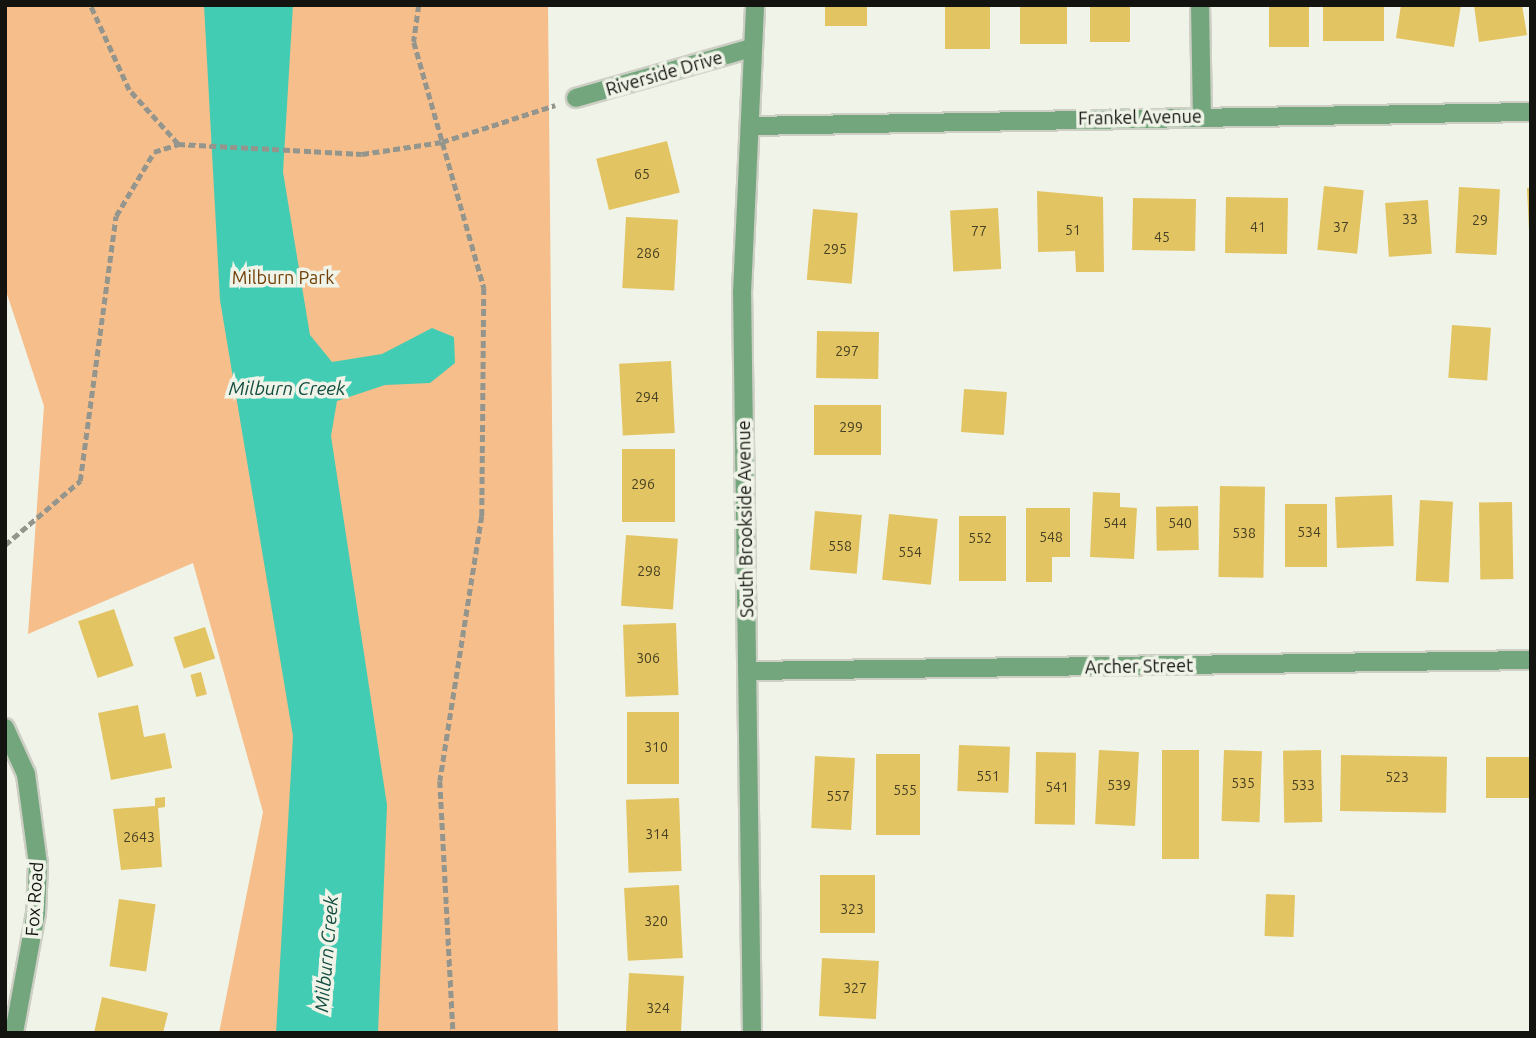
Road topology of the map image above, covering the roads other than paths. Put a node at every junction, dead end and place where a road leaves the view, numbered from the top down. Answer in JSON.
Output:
{"nodes":[{"id":1,"x":755,"y":5,"type":"edge"},
{"id":2,"x":1200,"y":5,"type":"edge"},
{"id":3,"x":751,"y":48,"type":"junction"},
{"id":4,"x":576,"y":98,"type":"road end"},
{"id":5,"x":1531,"y":111,"type":"edge"},
{"id":6,"x":1202,"y":116,"type":"junction"},
{"id":7,"x":750,"y":126,"type":"junction"},
{"id":8,"x":1531,"y":660,"type":"edge"},
{"id":9,"x":747,"y":671,"type":"junction"},
{"id":10,"x":5,"y":728,"type":"edge"},
{"id":11,"x":14,"y":1033,"type":"edge"},
{"id":12,"x":752,"y":1033,"type":"edge"}],
"edges":[{"from":1,"to":3,"type":"street","name":"South Brookside Avenue"},
{"from":2,"to":6,"type":"street"},
{"from":3,"to":4,"type":"street","name":"Riverside Drive"},
{"from":3,"to":7,"type":"street","name":"South Brookside Avenue"},
{"from":5,"to":6,"type":"street","name":"Frankel Avenue"},
{"from":6,"to":7,"type":"street","name":"Frankel Avenue"},
{"from":7,"to":9,"type":"street","name":"South Brookside Avenue"},
{"from":8,"to":9,"type":"street","name":"Archer Street"},
{"from":9,"to":12,"type":"street","name":"South Brookside Avenue"},
{"from":10,"to":11,"type":"street","name":"Fox Road"}]}
